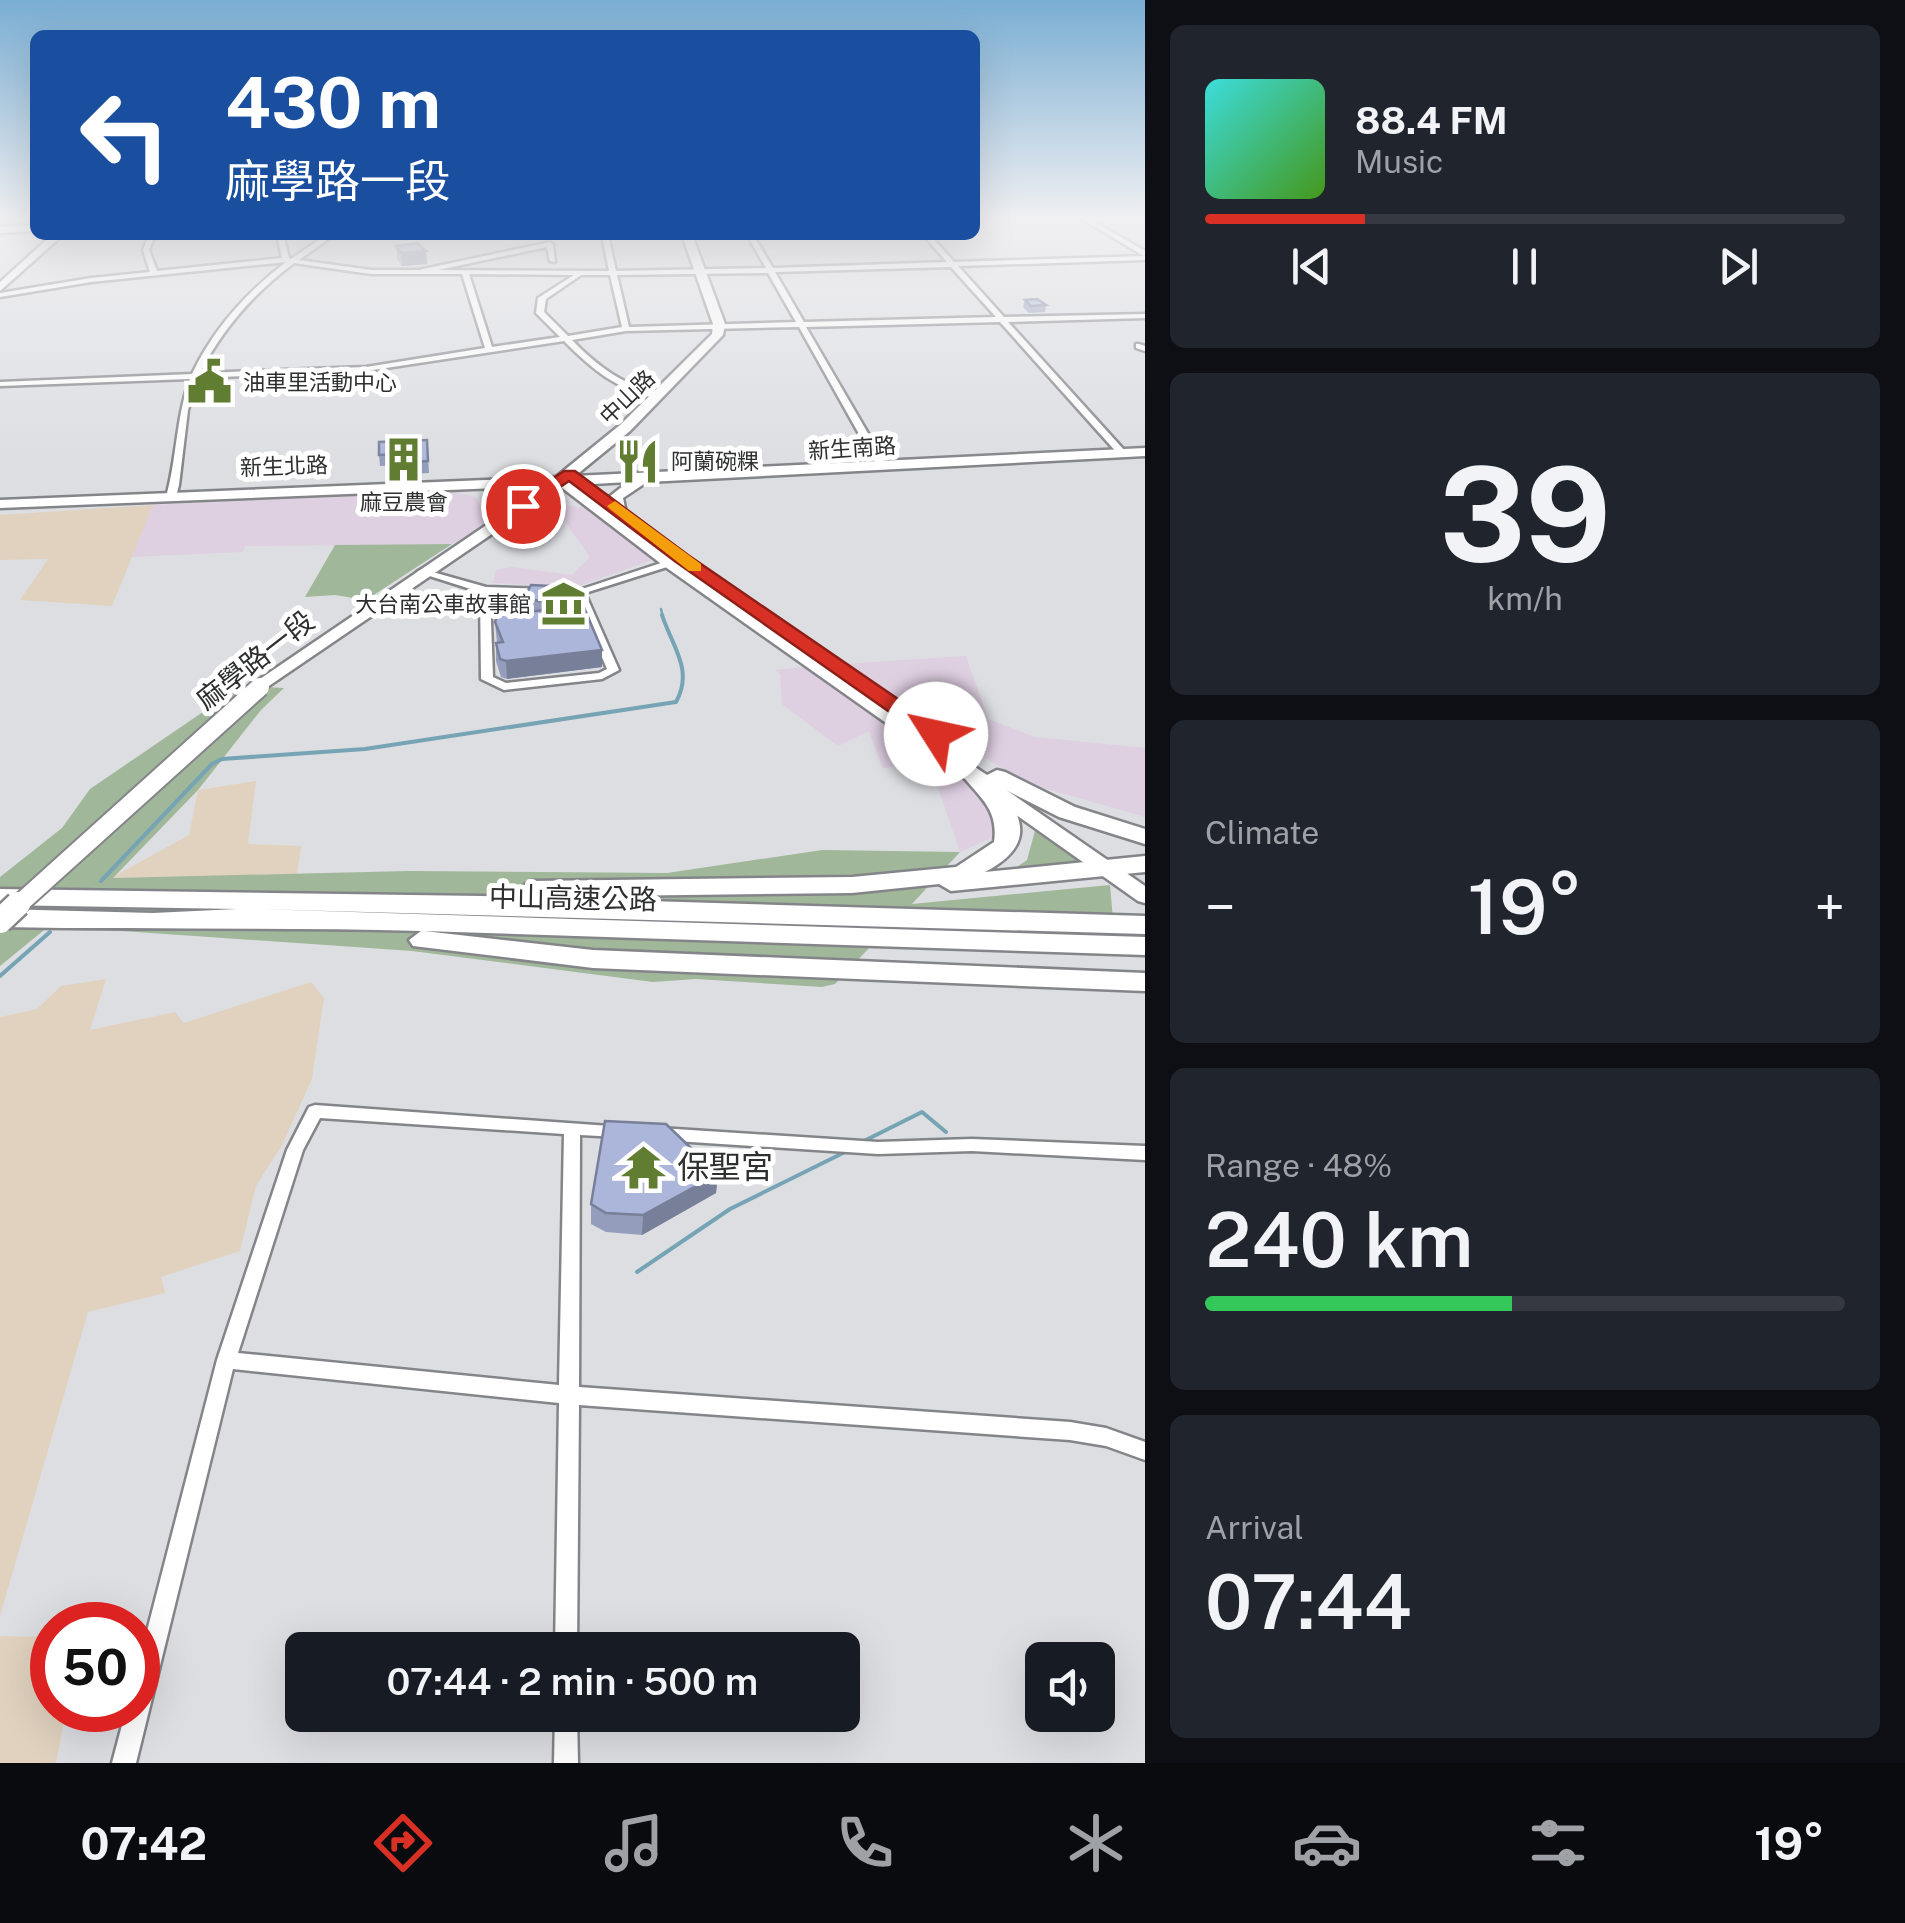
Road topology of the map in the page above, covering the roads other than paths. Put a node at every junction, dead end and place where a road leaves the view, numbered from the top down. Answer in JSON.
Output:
{"nodes":[{"id":1,"x":249,"y":301,"type":"edge"},
{"id":2,"x":473,"y":301,"type":"edge"},
{"id":3,"x":543,"y":301,"type":"edge"},
{"id":4,"x":620,"y":301,"type":"edge"},
{"id":5,"x":712,"y":301,"type":"edge"},
{"id":6,"x":787,"y":301,"type":"edge"},
{"id":7,"x":986,"y":301,"type":"edge"},
{"id":8,"x":1145,"y":316,"type":"edge"},
{"id":9,"x":1002,"y":319,"type":"junction"},
{"id":10,"x":799,"y":322,"type":"junction"},
{"id":11,"x":720,"y":324,"type":"junction"},
{"id":12,"x":626,"y":329,"type":"junction"},
{"id":13,"x":565,"y":336,"type":"junction"},
{"id":14,"x":489,"y":348,"type":"junction"},
{"id":15,"x":194,"y":376,"type":"junction"},
{"id":16,"x":0,"y":384,"type":"edge"},
{"id":17,"x":657,"y":396,"type":"junction"},
{"id":18,"x":1145,"y":449,"type":"edge"},
{"id":19,"x":1120,"y":450,"type":"junction"},
{"id":20,"x":599,"y":451,"type":"junction"},
{"id":21,"x":881,"y":463,"type":"junction"},
{"id":22,"x":652,"y":473,"type":"junction"},
{"id":23,"x":509,"y":476,"type":"junction"},
{"id":24,"x":569,"y":478,"type":"junction"},
{"id":25,"x":439,"y":485,"type":"junction"},
{"id":26,"x":172,"y":494,"type":"junction"},
{"id":27,"x":0,"y":501,"type":"edge"},
{"id":28,"x":523,"y":506,"type":"junction"},
{"id":29,"x":598,"y":506,"type":"junction"},
{"id":30,"x":618,"y":508,"type":"junction"},
{"id":31,"x":494,"y":524,"type":"junction"},
{"id":32,"x":676,"y":561,"type":"junction"},
{"id":33,"x":422,"y":572,"type":"junction"},
{"id":34,"x":485,"y":590,"type":"junction"},
{"id":35,"x":580,"y":593,"type":"junction"},
{"id":36,"x":969,"y":770,"type":"junction"},
{"id":37,"x":997,"y":778,"type":"junction"},
{"id":38,"x":1145,"y":837,"type":"edge"},
{"id":39,"x":1131,"y":870,"type":"edge"},
{"id":40,"x":852,"y":886,"type":"junction"},
{"id":41,"x":1145,"y":896,"type":"edge"},
{"id":42,"x":0,"y":898,"type":"edge"},
{"id":43,"x":155,"y":910,"type":"junction"},
{"id":44,"x":0,"y":920,"type":"edge"},
{"id":45,"x":1140,"y":932,"type":"edge"},
{"id":46,"x":593,"y":959,"type":"junction"},
{"id":47,"x":1145,"y":962,"type":"edge"},
{"id":48,"x":1145,"y":982,"type":"edge"},
{"id":49,"x":572,"y":1128,"type":"junction"},
{"id":50,"x":1145,"y":1154,"type":"edge"},
{"id":51,"x":226,"y":1360,"type":"junction"},
{"id":52,"x":568,"y":1395,"type":"junction"},
{"id":53,"x":1145,"y":1452,"type":"edge"},
{"id":54,"x":566,"y":1632,"type":"edge"},
{"id":55,"x":566,"y":1732,"type":"edge"},
{"id":56,"x":124,"y":1763,"type":"edge"},
{"id":57,"x":566,"y":1763,"type":"edge"}],
"edges":[{"from":1,"to":15,"type":"street"},
{"from":2,"to":14,"type":"street"},
{"from":3,"to":13,"type":"street"},
{"from":4,"to":12,"type":"street"},
{"from":5,"to":11,"type":"main road"},
{"from":6,"to":10,"type":"street"},
{"from":7,"to":9,"type":"street"},
{"from":8,"to":9,"type":"street"},
{"from":9,"to":10,"type":"street"},
{"from":9,"to":19,"type":"street"},
{"from":10,"to":11,"type":"street"},
{"from":10,"to":21,"type":"street"},
{"from":11,"to":12,"type":"street"},
{"from":11,"to":17,"type":"main road","name":"中山路"},
{"from":12,"to":13,"type":"street"},
{"from":13,"to":14,"type":"street"},
{"from":13,"to":17,"type":"street"},
{"from":14,"to":15,"type":"street"},
{"from":15,"to":16,"type":"street"},
{"from":15,"to":26,"type":"street"},
{"from":17,"to":20,"type":"main road","name":"中山路"},
{"from":18,"to":19,"type":"main road","name":"新生南路"},
{"from":19,"to":21,"type":"main road","name":"新生南路"},
{"from":20,"to":22,"type":"main road"},
{"from":20,"to":23,"type":"main road"},
{"from":20,"to":24,"type":"main road","name":"中山路"},
{"from":21,"to":22,"type":"main road","name":"新生南路"},
{"from":22,"to":24,"type":"main road","name":"新生南路"},
{"from":22,"to":30,"type":"main road"},
{"from":23,"to":24,"type":"main road","name":"新生北路"},
{"from":23,"to":26,"type":"main road","name":"新生北路"},
{"from":24,"to":25,"type":"main road","name":"新生北路"},
{"from":24,"to":28,"type":"main road","name":"麻學路一段"},
{"from":24,"to":29,"type":"main road"},
{"from":24,"to":30,"type":"main road"},
{"from":25,"to":26,"type":"main road","name":"新生北路"},
{"from":25,"to":31,"type":"main road"},
{"from":26,"to":27,"type":"main road","name":"新生北路"},
{"from":28,"to":29,"type":"main road"},
{"from":28,"to":31,"type":"main road","name":"麻學路一段"},
{"from":29,"to":32,"type":"main road"},
{"from":30,"to":32,"type":"main road"},
{"from":31,"to":33,"type":"main road","name":"麻學路一段"},
{"from":32,"to":35,"type":"street"},
{"from":32,"to":36,"type":"main road"},
{"from":32,"to":37,"type":"main road"},
{"from":33,"to":34,"type":"street"},
{"from":33,"to":44,"type":"main road","name":"麻學路一段","bridge":true},
{"from":34,"to":35,"type":"street"},
{"from":34,"to":35,"type":"street"},
{"from":36,"to":39,"type":"main road"},
{"from":36,"to":40,"type":"highway"},
{"from":37,"to":38,"type":"highway"},
{"from":37,"to":39,"type":"main road"},
{"from":39,"to":40,"type":"highway"},
{"from":39,"to":41,"type":"main road"},
{"from":40,"to":43,"type":"highway"},
{"from":42,"to":43,"type":"highway","name":"中山高速公路"},
{"from":43,"to":44,"type":"highway","name":"中山高速公路"},
{"from":43,"to":45,"type":"highway","name":"中山高速公路"},
{"from":43,"to":46,"type":"highway"},
{"from":46,"to":47,"type":"highway"},
{"from":46,"to":48,"type":"highway"},
{"from":49,"to":50,"type":"street"},
{"from":49,"to":51,"type":"street"},
{"from":49,"to":52,"type":"street"},
{"from":51,"to":52,"type":"street"},
{"from":51,"to":56,"type":"street"},
{"from":52,"to":53,"type":"street"},
{"from":52,"to":54,"type":"street"},
{"from":55,"to":57,"type":"street"}]}
